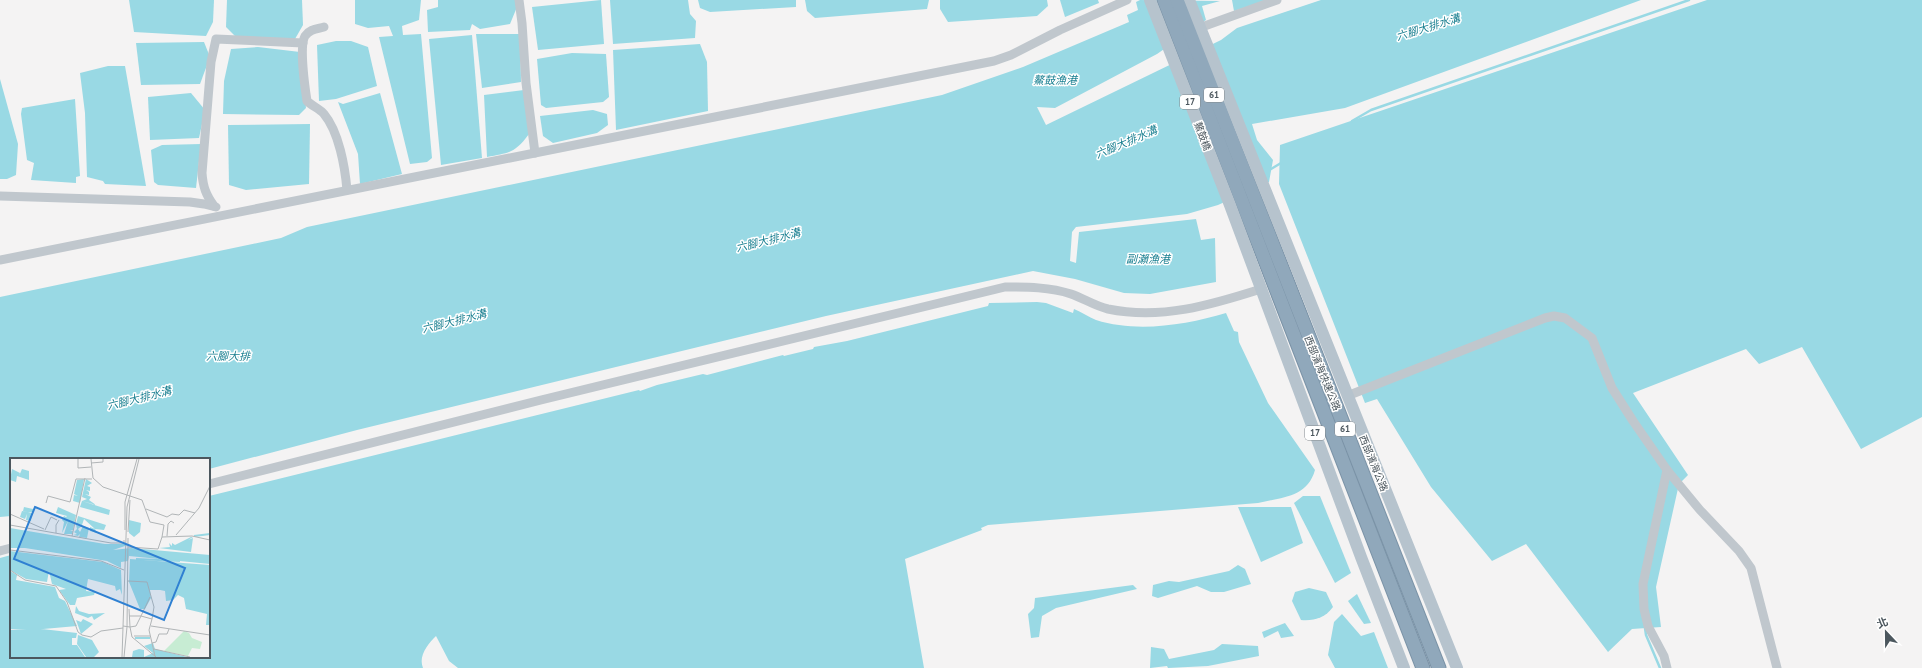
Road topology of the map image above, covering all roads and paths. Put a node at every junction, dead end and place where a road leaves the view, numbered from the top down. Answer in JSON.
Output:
{"nodes":[{"id":1,"x":519,"y":0,"type":"edge"},
{"id":2,"x":1126,"y":0,"type":"edge"},
{"id":3,"x":1150,"y":0,"type":"edge"},
{"id":4,"x":1164,"y":0,"type":"edge"},
{"id":5,"x":1177,"y":0,"type":"edge"},
{"id":6,"x":1188,"y":0,"type":"edge"},
{"id":7,"x":1277,"y":0,"type":"edge"},
{"id":8,"x":324,"y":27,"type":"dead end"},
{"id":9,"x":1199,"y":28,"type":"junction"},
{"id":10,"x":304,"y":42,"type":"junction"},
{"id":11,"x":535,"y":153,"type":"junction"},
{"id":12,"x":347,"y":190,"type":"junction"},
{"id":13,"x":1246,"y":193,"type":"junction"},
{"id":14,"x":0,"y":196,"type":"edge"},
{"id":15,"x":214,"y":206,"type":"junction"},
{"id":16,"x":222,"y":215,"type":"junction"},
{"id":17,"x":0,"y":260,"type":"edge"},
{"id":18,"x":1261,"y":289,"type":"junction"},
{"id":19,"x":1347,"y":396,"type":"junction"},
{"id":20,"x":1667,"y":470,"type":"junction"},
{"id":21,"x":210,"y":484,"type":"edge"},
{"id":22,"x":10,"y":548,"type":"edge"},
{"id":23,"x":0,"y":551,"type":"edge"},
{"id":24,"x":1447,"y":644,"type":"junction"},
{"id":25,"x":1404,"y":668,"type":"edge"},
{"id":26,"x":1423,"y":668,"type":"edge"},
{"id":27,"x":1439,"y":668,"type":"edge"},
{"id":28,"x":1456,"y":668,"type":"edge"},
{"id":29,"x":1463,"y":668,"type":"edge"},
{"id":30,"x":1667,"y":668,"type":"edge"},
{"id":31,"x":1776,"y":668,"type":"edge"}],
"edges":[{"from":1,"to":11,"type":"street"},
{"from":2,"to":11,"type":"street"},
{"from":3,"to":18,"type":"main road","name":"鰲鼓橋","number":"17"},
{"from":4,"to":13,"type":"highway","name":"鰲鼓橋","number":"61"},
{"from":5,"to":13,"type":"highway","number":"61"},
{"from":6,"to":9,"type":"main road"},
{"from":7,"to":9,"type":"street"},
{"from":8,"to":10,"type":"street"},
{"from":9,"to":19,"type":"main road","name":"西部濱海公路"},
{"from":10,"to":12,"type":"street"},
{"from":10,"to":15,"type":"street"},
{"from":11,"to":12,"type":"street"},
{"from":12,"to":16,"type":"street"},
{"from":13,"to":26,"type":"highway","name":"西部濱海快速公路","number":"61"},
{"from":13,"to":27,"type":"highway","name":"西部濱海快速公路","number":"61"},
{"from":14,"to":15,"type":"street"},
{"from":15,"to":16,"type":"street"},
{"from":16,"to":17,"type":"street"},
{"from":18,"to":21,"type":"street"},
{"from":18,"to":25,"type":"main road","number":"17"},
{"from":19,"to":20,"type":"street"},
{"from":19,"to":24,"type":"main road","name":"西部濱海公路"},
{"from":20,"to":30,"type":"street"},
{"from":20,"to":31,"type":"street"},
{"from":22,"to":23,"type":"street"},
{"from":24,"to":28,"type":"main road","name":"西部濱海公路"},
{"from":24,"to":29,"type":"street"}]}
